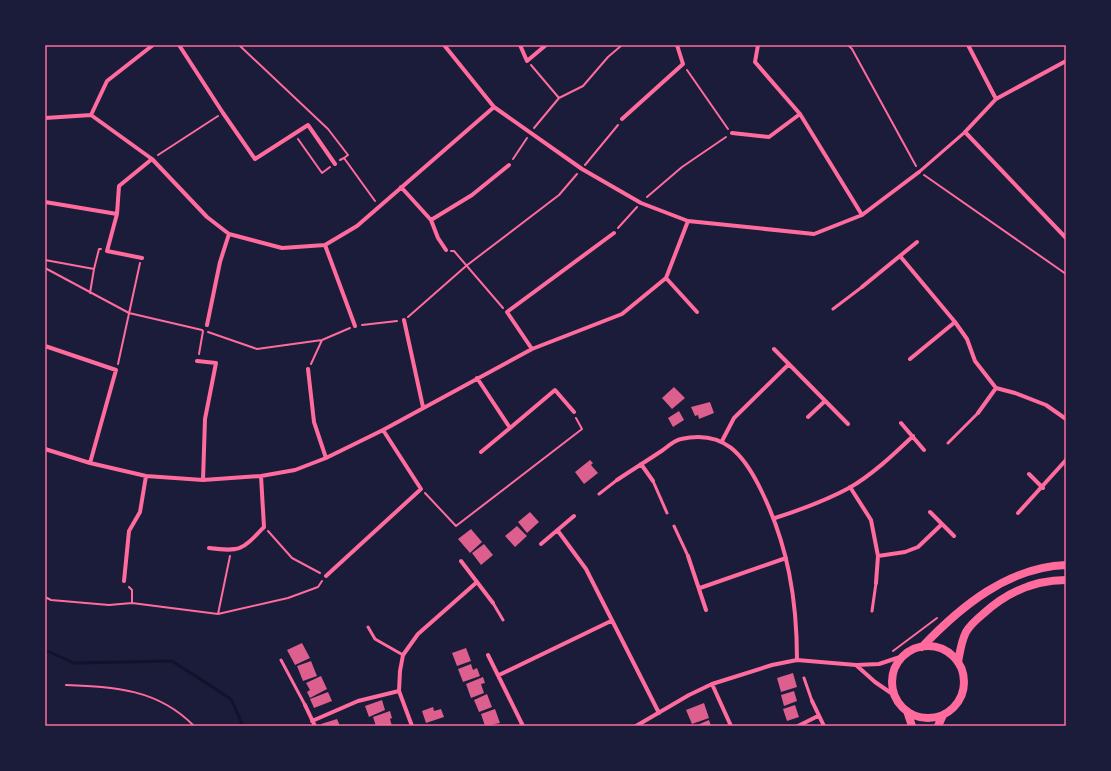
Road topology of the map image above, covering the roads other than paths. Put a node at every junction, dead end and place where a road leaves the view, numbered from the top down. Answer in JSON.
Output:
{"nodes":[{"id":1,"x":153,"y":45,"type":"edge"},
{"id":2,"x":179,"y":45,"type":"edge"},
{"id":3,"x":444,"y":45,"type":"edge"},
{"id":4,"x":520,"y":45,"type":"edge"},
{"id":5,"x":546,"y":45,"type":"edge"},
{"id":6,"x":677,"y":45,"type":"edge"},
{"id":7,"x":758,"y":45,"type":"edge"},
{"id":8,"x":968,"y":45,"type":"edge"},
{"id":9,"x":1066,"y":61,"type":"edge"},
{"id":10,"x":996,"y":99,"type":"junction"},
{"id":11,"x":494,"y":107,"type":"junction"},
{"id":12,"x":800,"y":114,"type":"junction"},
{"id":13,"x":91,"y":115,"type":"junction"},
{"id":14,"x":45,"y":118,"type":"edge"},
{"id":15,"x":622,"y":119,"type":"road end"},
{"id":16,"x":965,"y":132,"type":"junction"},
{"id":17,"x":732,"y":133,"type":"road end"},
{"id":18,"x":152,"y":158,"type":"junction"},
{"id":19,"x":335,"y":164,"type":"dead end"},
{"id":20,"x":509,"y":165,"type":"road end"},
{"id":21,"x":919,"y":172,"type":"joint"},
{"id":22,"x":401,"y":187,"type":"junction"},
{"id":23,"x":45,"y":202,"type":"edge"},
{"id":24,"x":117,"y":214,"type":"junction"},
{"id":25,"x":862,"y":215,"type":"junction"},
{"id":26,"x":430,"y":220,"type":"junction"},
{"id":27,"x":688,"y":221,"type":"junction"},
{"id":28,"x":614,"y":233,"type":"road end"},
{"id":29,"x":229,"y":234,"type":"junction"},
{"id":30,"x":1066,"y":238,"type":"edge"},
{"id":31,"x":917,"y":242,"type":"dead end"},
{"id":32,"x":325,"y":245,"type":"junction"},
{"id":33,"x":446,"y":250,"type":"road end"},
{"id":34,"x":900,"y":256,"type":"junction"},
{"id":35,"x":142,"y":258,"type":"road end"},
{"id":36,"x":666,"y":278,"type":"junction"},
{"id":37,"x":862,"y":287,"type":"joint"},
{"id":38,"x":833,"y":309,"type":"dead end"},
{"id":39,"x":697,"y":312,"type":"dead end"},
{"id":40,"x":404,"y":320,"type":"road end"},
{"id":41,"x":955,"y":322,"type":"junction"},
{"id":42,"x":207,"y":325,"type":"road end"},
{"id":43,"x":355,"y":326,"type":"road end"},
{"id":44,"x":45,"y":346,"type":"edge"},
{"id":45,"x":774,"y":348,"type":"dead end"},
{"id":46,"x":532,"y":349,"type":"junction"},
{"id":47,"x":910,"y":359,"type":"dead end"},
{"id":48,"x":197,"y":361,"type":"road end"},
{"id":49,"x":788,"y":365,"type":"junction"},
{"id":50,"x":308,"y":369,"type":"road end"},
{"id":51,"x":477,"y":378,"type":"junction"},
{"id":52,"x":996,"y":388,"type":"junction"},
{"id":53,"x":825,"y":401,"type":"junction"},
{"id":54,"x":424,"y":406,"type":"junction"},
{"id":55,"x":574,"y":412,"type":"road end"},
{"id":56,"x":978,"y":413,"type":"joint"},
{"id":57,"x":808,"y":416,"type":"dead end"},
{"id":58,"x":1066,"y":419,"type":"edge"},
{"id":59,"x":901,"y":423,"type":"dead end"},
{"id":60,"x":848,"y":424,"type":"dead end"},
{"id":61,"x":510,"y":428,"type":"junction"},
{"id":62,"x":383,"y":430,"type":"junction"},
{"id":63,"x":913,"y":436,"type":"junction"},
{"id":64,"x":722,"y":441,"type":"junction"},
{"id":65,"x":948,"y":443,"type":"dead end"},
{"id":66,"x":45,"y":449,"type":"edge"},
{"id":67,"x":924,"y":450,"type":"dead end"},
{"id":68,"x":481,"y":452,"type":"dead end"},
{"id":69,"x":326,"y":458,"type":"junction"},
{"id":70,"x":1066,"y":460,"type":"edge"},
{"id":71,"x":90,"y":464,"type":"junction"},
{"id":72,"x":641,"y":464,"type":"junction"},
{"id":73,"x":1029,"y":474,"type":"dead end"},
{"id":74,"x":146,"y":476,"type":"junction"},
{"id":75,"x":261,"y":476,"type":"junction"},
{"id":76,"x":203,"y":480,"type":"junction"},
{"id":77,"x":617,"y":480,"type":"joint"},
{"id":78,"x":653,"y":481,"type":"joint"},
{"id":79,"x":850,"y":487,"type":"junction"},
{"id":80,"x":1043,"y":488,"type":"junction"},
{"id":81,"x":598,"y":494,"type":"dead end"},
{"id":82,"x":930,"y":512,"type":"dead end"},
{"id":83,"x":667,"y":513,"type":"dead end"},
{"id":84,"x":1018,"y":513,"type":"dead end"},
{"id":85,"x":574,"y":516,"type":"dead end"},
{"id":86,"x":775,"y":518,"type":"junction"},
{"id":87,"x":941,"y":525,"type":"junction"},
{"id":88,"x":674,"y":526,"type":"dead end"},
{"id":89,"x":558,"y":531,"type":"junction"},
{"id":90,"x":954,"y":536,"type":"dead end"},
{"id":91,"x":541,"y":544,"type":"dead end"},
{"id":92,"x":209,"y":548,"type":"dead end"},
{"id":93,"x":688,"y":556,"type":"joint"},
{"id":94,"x":878,"y":556,"type":"junction"},
{"id":95,"x":786,"y":558,"type":"junction"},
{"id":96,"x":461,"y":561,"type":"dead end"},
{"id":97,"x":1066,"y":566,"type":"edge"},
{"id":98,"x":326,"y":576,"type":"road end"},
{"id":99,"x":1066,"y":580,"type":"edge"},
{"id":100,"x":124,"y":581,"type":"road end"},
{"id":101,"x":477,"y":582,"type":"junction"},
{"id":102,"x":876,"y":583,"type":"joint"},
{"id":103,"x":700,"y":588,"type":"junction"},
{"id":104,"x":493,"y":603,"type":"joint"},
{"id":105,"x":706,"y":610,"type":"dead end"},
{"id":106,"x":872,"y":611,"type":"dead end"},
{"id":107,"x":503,"y":620,"type":"dead end"},
{"id":108,"x":611,"y":620,"type":"junction"},
{"id":109,"x":368,"y":628,"type":"dead end"},
{"id":110,"x":922,"y":647,"type":"junction"},
{"id":111,"x":403,"y":655,"type":"junction"},
{"id":112,"x":488,"y":655,"type":"dead end"},
{"id":113,"x":903,"y":656,"type":"junction"},
{"id":114,"x":281,"y":660,"type":"dead end"},
{"id":115,"x":797,"y":660,"type":"junction"},
{"id":116,"x":958,"y":662,"type":"junction"},
{"id":117,"x":856,"y":665,"type":"junction"},
{"id":118,"x":499,"y":675,"type":"junction"},
{"id":119,"x":804,"y":678,"type":"dead end"},
{"id":120,"x":712,"y":684,"type":"junction"},
{"id":121,"x":399,"y":692,"type":"junction"},
{"id":122,"x":894,"y":695,"type":"junction"},
{"id":123,"x":812,"y":701,"type":"joint"},
{"id":124,"x":305,"y":705,"type":"joint"},
{"id":125,"x":907,"y":711,"type":"junction"},
{"id":126,"x":659,"y":713,"type":"junction"},
{"id":127,"x":943,"y":715,"type":"junction"},
{"id":128,"x":818,"y":716,"type":"junction"},
{"id":129,"x":312,"y":721,"type":"junction"},
{"id":130,"x":315,"y":726,"type":"edge"},
{"id":131,"x":412,"y":726,"type":"edge"},
{"id":132,"x":523,"y":726,"type":"edge"},
{"id":133,"x":636,"y":726,"type":"edge"},
{"id":134,"x":731,"y":726,"type":"edge"},
{"id":135,"x":798,"y":726,"type":"edge"},
{"id":136,"x":824,"y":726,"type":"edge"},
{"id":137,"x":912,"y":726,"type":"edge"},
{"id":138,"x":938,"y":726,"type":"edge"}],
"edges":[{"from":1,"to":13,"type":"street"},
{"from":2,"to":19,"type":"street"},
{"from":3,"to":11,"type":"street"},
{"from":4,"to":5,"type":"street"},
{"from":6,"to":15,"type":"street"},
{"from":7,"to":12,"type":"street"},
{"from":8,"to":10,"type":"street"},
{"from":9,"to":10,"type":"street"},
{"from":10,"to":16,"type":"street"},
{"from":11,"to":22,"type":"street"},
{"from":11,"to":27,"type":"street"},
{"from":12,"to":17,"type":"street"},
{"from":12,"to":25,"type":"street"},
{"from":13,"to":14,"type":"street"},
{"from":13,"to":18,"type":"street"},
{"from":16,"to":21,"type":"lane"},
{"from":16,"to":30,"type":"street"},
{"from":18,"to":24,"type":"street"},
{"from":18,"to":29,"type":"street"},
{"from":20,"to":26,"type":"street"},
{"from":21,"to":25,"type":"street"},
{"from":22,"to":26,"type":"street"},
{"from":22,"to":32,"type":"street"},
{"from":23,"to":24,"type":"street"},
{"from":24,"to":35,"type":"street"},
{"from":25,"to":27,"type":"street"},
{"from":26,"to":33,"type":"street"},
{"from":27,"to":36,"type":"street"},
{"from":28,"to":46,"type":"street"},
{"from":29,"to":32,"type":"street"},
{"from":29,"to":42,"type":"street"},
{"from":31,"to":34,"type":"street"},
{"from":32,"to":43,"type":"street"},
{"from":34,"to":37,"type":"street"},
{"from":34,"to":41,"type":"street"},
{"from":36,"to":39,"type":"street"},
{"from":36,"to":46,"type":"street"},
{"from":37,"to":38,"type":"lane"},
{"from":40,"to":54,"type":"street"},
{"from":41,"to":47,"type":"street"},
{"from":41,"to":52,"type":"street"},
{"from":44,"to":71,"type":"street"},
{"from":45,"to":49,"type":"street"},
{"from":46,"to":51,"type":"street"},
{"from":48,"to":76,"type":"street"},
{"from":49,"to":53,"type":"street"},
{"from":49,"to":64,"type":"street"},
{"from":50,"to":69,"type":"street"},
{"from":51,"to":54,"type":"street"},
{"from":51,"to":61,"type":"street"},
{"from":52,"to":56,"type":"street"},
{"from":52,"to":58,"type":"street"},
{"from":53,"to":57,"type":"street"},
{"from":53,"to":60,"type":"street"},
{"from":54,"to":62,"type":"street"},
{"from":55,"to":61,"type":"street"},
{"from":56,"to":65,"type":"lane"},
{"from":59,"to":63,"type":"street"},
{"from":61,"to":68,"type":"street"},
{"from":62,"to":69,"type":"street"},
{"from":62,"to":98,"type":"street"},
{"from":63,"to":67,"type":"street"},
{"from":63,"to":79,"type":"street"},
{"from":64,"to":72,"type":"street"},
{"from":64,"to":86,"type":"street"},
{"from":66,"to":71,"type":"street"},
{"from":69,"to":75,"type":"street"},
{"from":70,"to":80,"type":"street"},
{"from":71,"to":74,"type":"street"},
{"from":72,"to":77,"type":"street"},
{"from":72,"to":78,"type":"street"},
{"from":73,"to":80,"type":"street"},
{"from":74,"to":76,"type":"street"},
{"from":74,"to":100,"type":"street"},
{"from":75,"to":76,"type":"street"},
{"from":75,"to":92,"type":"street"},
{"from":77,"to":81,"type":"lane"},
{"from":78,"to":83,"type":"lane"},
{"from":79,"to":86,"type":"street"},
{"from":79,"to":94,"type":"street"},
{"from":80,"to":84,"type":"street"},
{"from":82,"to":87,"type":"street"},
{"from":85,"to":89,"type":"street"},
{"from":86,"to":95,"type":"street"},
{"from":87,"to":90,"type":"street"},
{"from":87,"to":94,"type":"street"},
{"from":88,"to":93,"type":"lane"},
{"from":89,"to":91,"type":"street"},
{"from":89,"to":108,"type":"street"},
{"from":93,"to":103,"type":"street"},
{"from":94,"to":102,"type":"street"},
{"from":95,"to":103,"type":"street"},
{"from":95,"to":115,"type":"street"},
{"from":96,"to":101,"type":"street"},
{"from":97,"to":110,"type":"main road"},
{"from":99,"to":116,"type":"main road"},
{"from":101,"to":104,"type":"street"},
{"from":101,"to":111,"type":"street"},
{"from":102,"to":106,"type":"lane"},
{"from":103,"to":105,"type":"street"},
{"from":104,"to":107,"type":"lane"},
{"from":108,"to":118,"type":"street"},
{"from":108,"to":126,"type":"street"},
{"from":109,"to":111,"type":"lane"},
{"from":110,"to":113,"type":"main road"},
{"from":110,"to":116,"type":"main road"},
{"from":111,"to":121,"type":"street"},
{"from":112,"to":118,"type":"street"},
{"from":113,"to":117,"type":"street"},
{"from":113,"to":122,"type":"main road"},
{"from":114,"to":124,"type":"lane"},
{"from":115,"to":117,"type":"street"},
{"from":115,"to":120,"type":"street"},
{"from":116,"to":127,"type":"main road"},
{"from":117,"to":122,"type":"street"},
{"from":118,"to":132,"type":"street"},
{"from":119,"to":123,"type":"lane"},
{"from":120,"to":126,"type":"street"},
{"from":120,"to":134,"type":"street"},
{"from":121,"to":129,"type":"street"},
{"from":121,"to":131,"type":"street"},
{"from":122,"to":125,"type":"main road"},
{"from":123,"to":128,"type":"street"},
{"from":124,"to":129,"type":"street"},
{"from":125,"to":127,"type":"main road"},
{"from":125,"to":137,"type":"main road"},
{"from":126,"to":133,"type":"street"},
{"from":127,"to":138,"type":"main road"},
{"from":128,"to":135,"type":"street"},
{"from":128,"to":136,"type":"street"},
{"from":129,"to":130,"type":"street"}]}
